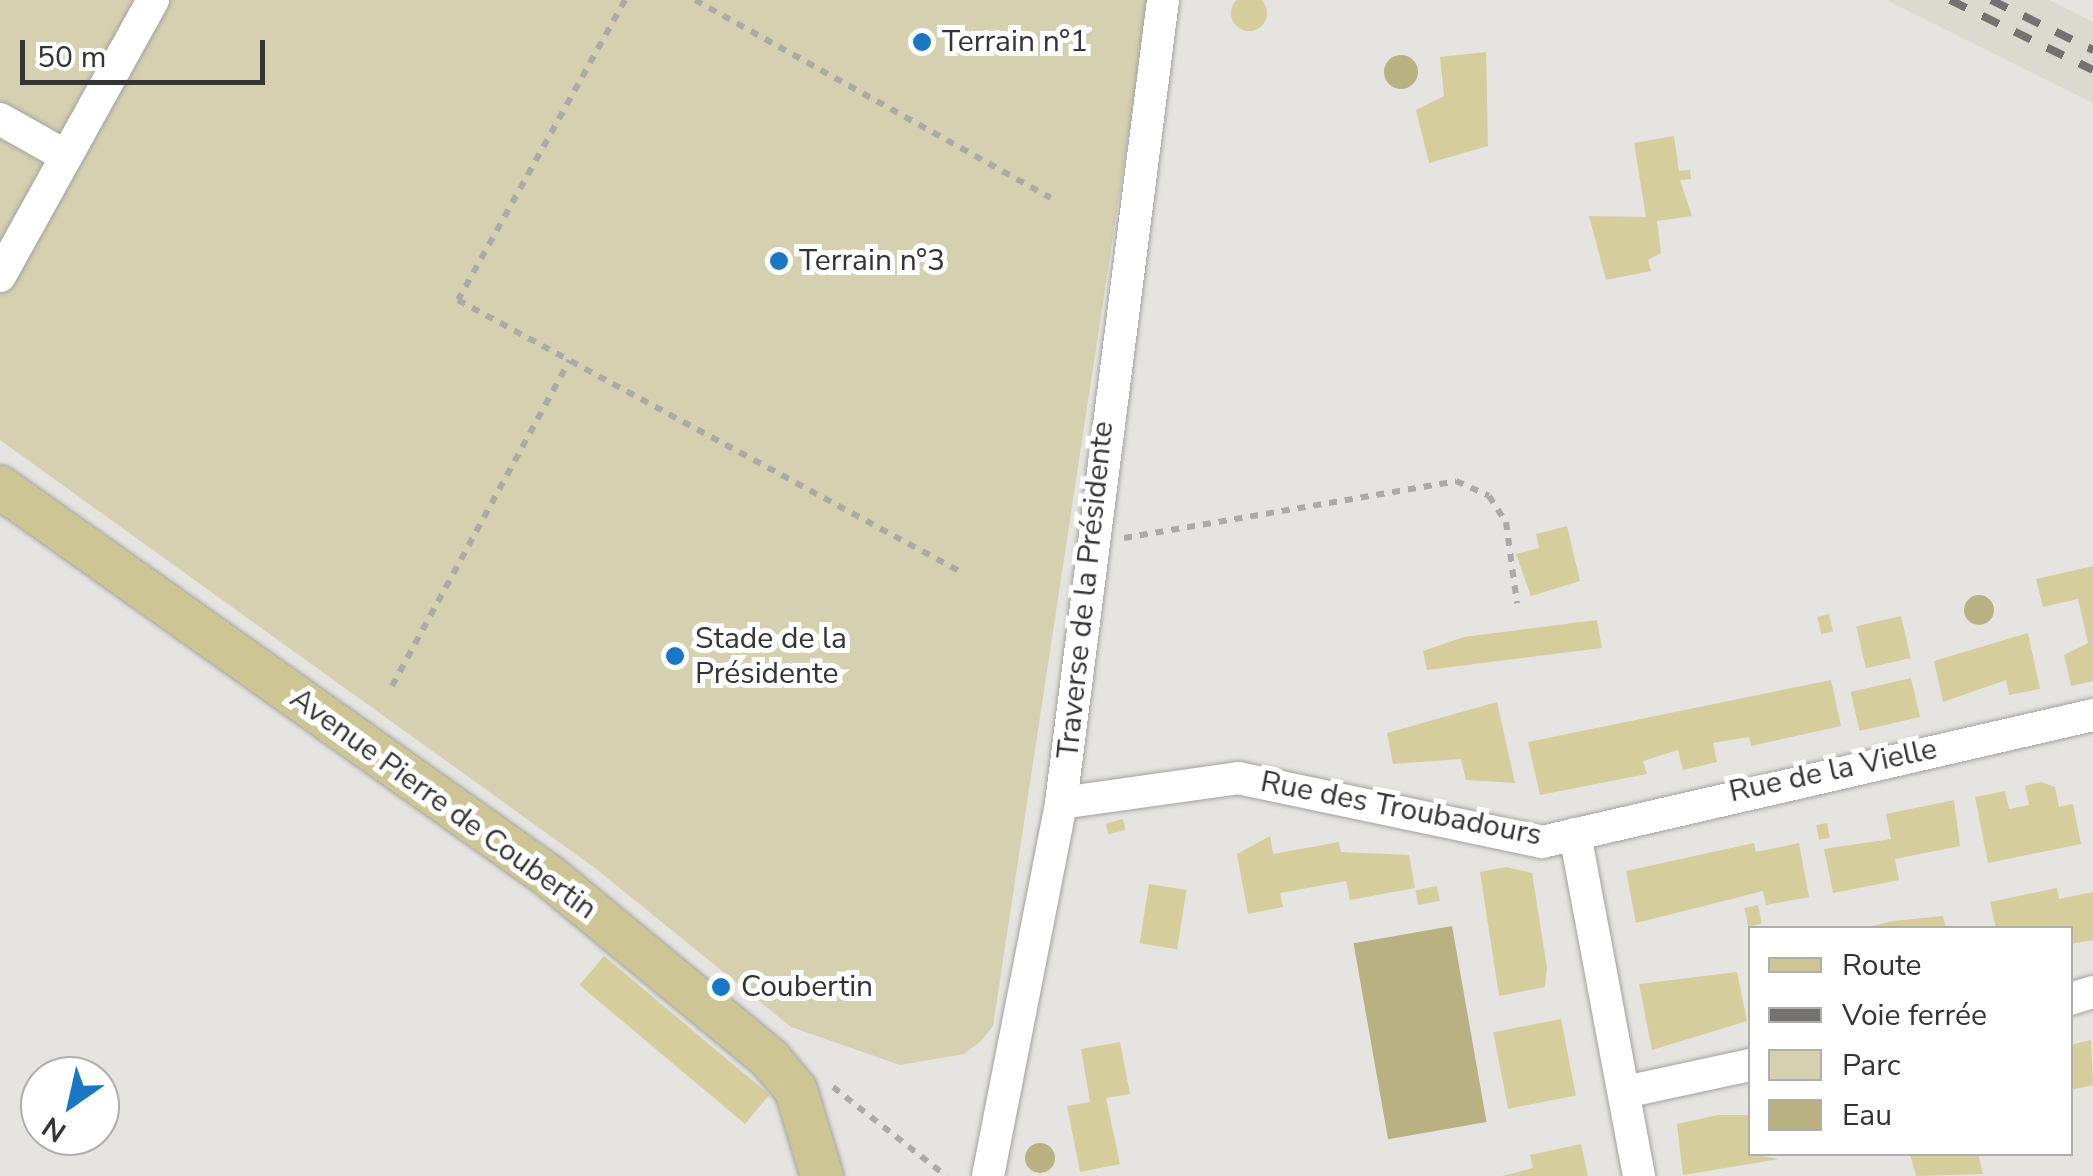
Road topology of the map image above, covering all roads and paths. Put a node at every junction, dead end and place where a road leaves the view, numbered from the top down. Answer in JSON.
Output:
{"nodes":[{"id":1,"x":153,"y":0,"type":"edge"},
{"id":2,"x":625,"y":0,"type":"edge"},
{"id":3,"x":695,"y":0,"type":"edge"},
{"id":4,"x":1163,"y":0,"type":"edge"},
{"id":5,"x":0,"y":120,"type":"edge"},
{"id":6,"x":66,"y":156,"type":"junction"},
{"id":7,"x":1051,"y":198,"type":"dead end"},
{"id":8,"x":0,"y":276,"type":"edge"},
{"id":9,"x":570,"y":360,"type":"junction"},
{"id":10,"x":0,"y":487,"type":"edge"},
{"id":11,"x":1093,"y":544,"type":"junction"},
{"id":12,"x":959,"y":571,"type":"dead end"},
{"id":13,"x":1517,"y":603,"type":"dead end"},
{"id":14,"x":392,"y":686,"type":"dead end"},
{"id":15,"x":2093,"y":715,"type":"edge"},
{"id":16,"x":1060,"y":803,"type":"junction"},
{"id":17,"x":1575,"y":834,"type":"junction"},
{"id":18,"x":1748,"y":1065,"type":"edge"},
{"id":19,"x":823,"y":1079,"type":"dead end"},
{"id":20,"x":1625,"y":1092,"type":"junction"},
{"id":21,"x":822,"y":1176,"type":"edge"},
{"id":22,"x":946,"y":1176,"type":"edge"},
{"id":23,"x":988,"y":1176,"type":"edge"},
{"id":24,"x":1639,"y":1176,"type":"edge"}],
"edges":[{"from":1,"to":6,"type":"street"},
{"from":2,"to":9,"type":"path"},
{"from":3,"to":7,"type":"path"},
{"from":4,"to":11,"type":"street","name":"Traverse de la Présidente"},
{"from":5,"to":6,"type":"street"},
{"from":6,"to":8,"type":"street"},
{"from":9,"to":12,"type":"path"},
{"from":9,"to":14,"type":"path"},
{"from":10,"to":21,"type":"main road","name":"Avenue Pierre de Coubertin"},
{"from":11,"to":13,"type":"path"},
{"from":11,"to":16,"type":"street","name":"Traverse de la Présidente"},
{"from":15,"to":17,"type":"street","name":"Rue de la Vielle"},
{"from":16,"to":17,"type":"street","name":"Rue des Troubadours"},
{"from":16,"to":23,"type":"street","name":"Traverse de la Présidente"},
{"from":17,"to":20,"type":"street","name":"Rue des Troubadours"},
{"from":18,"to":20,"type":"street"},
{"from":19,"to":22,"type":"path"},
{"from":20,"to":24,"type":"street","name":"Rue des Troubadours"}]}
